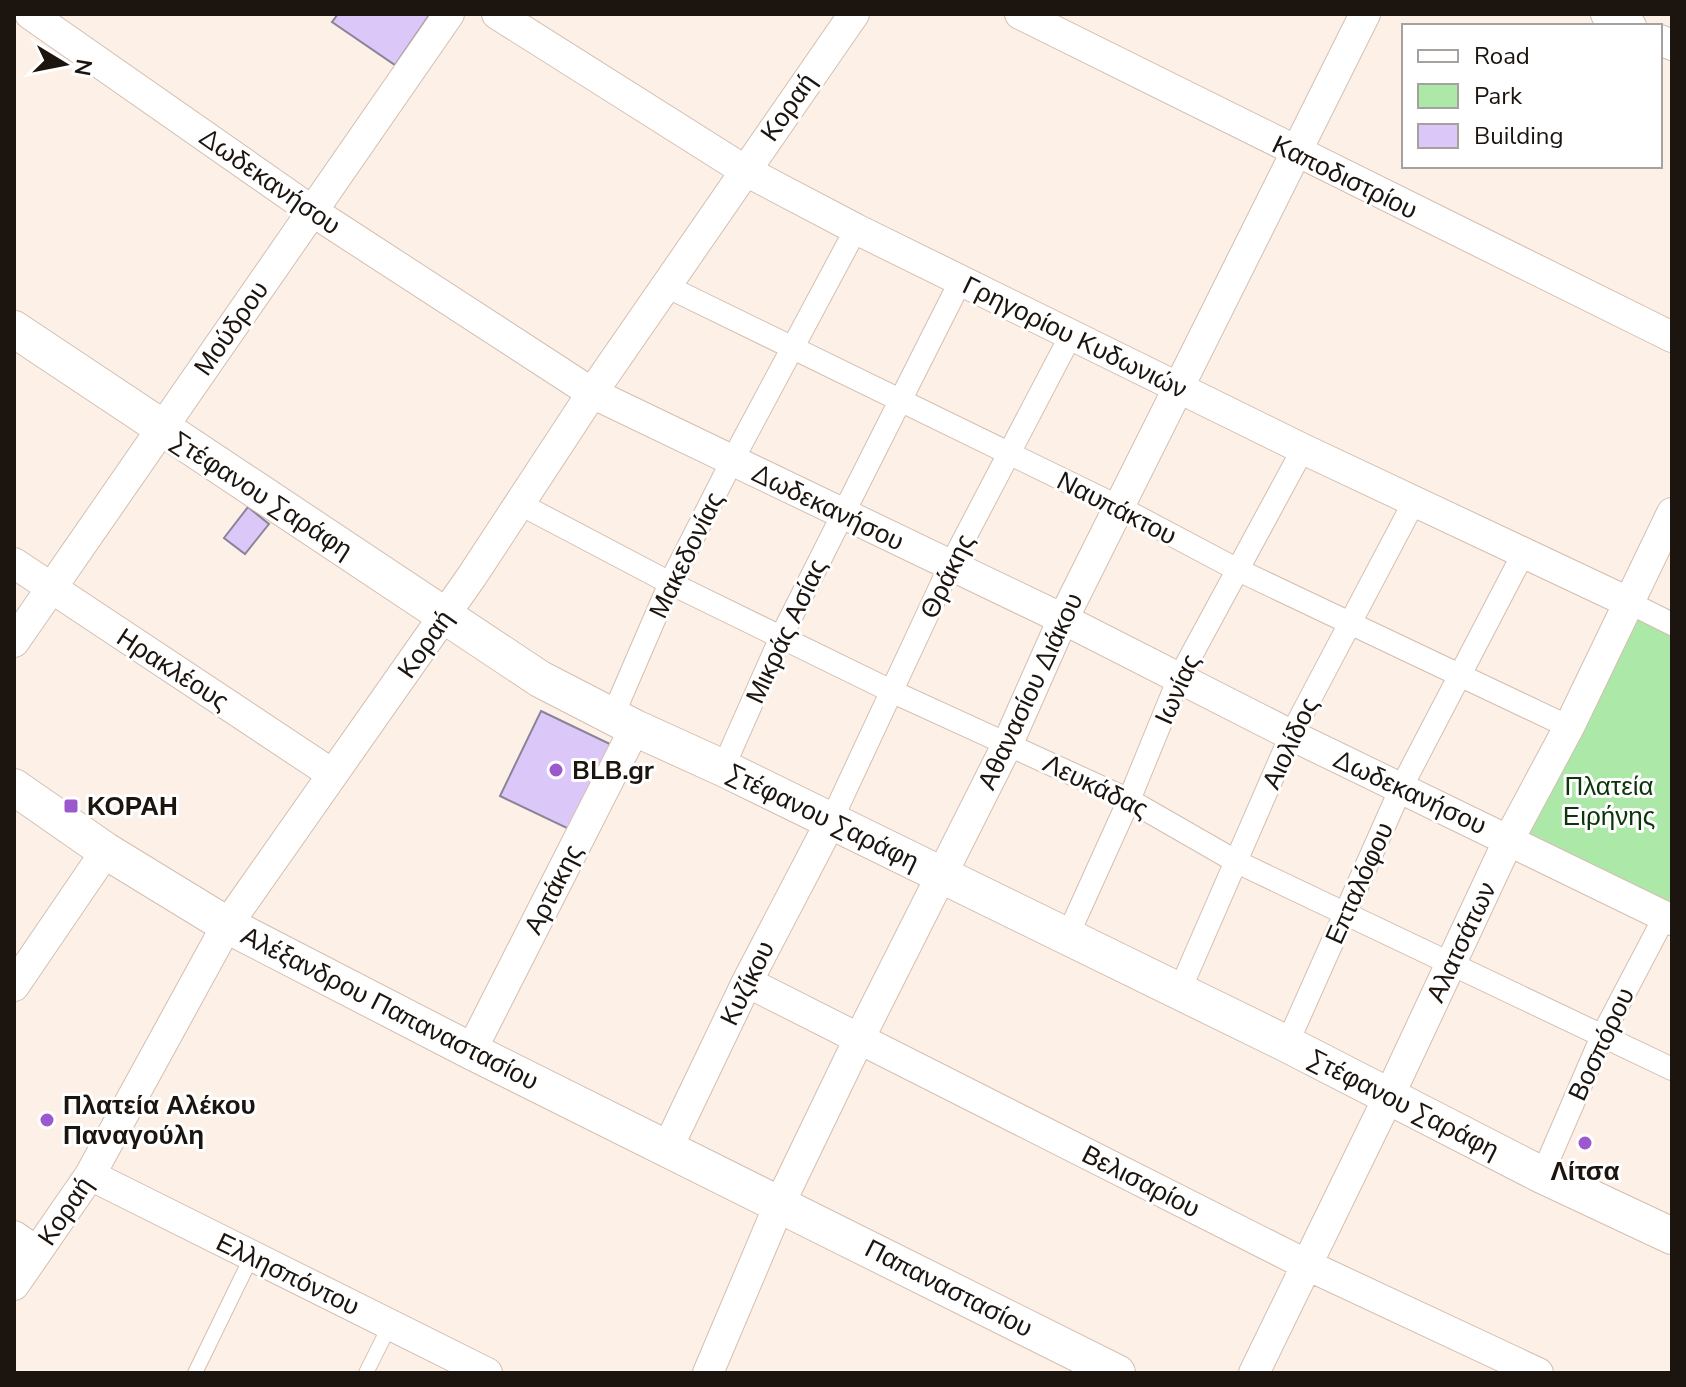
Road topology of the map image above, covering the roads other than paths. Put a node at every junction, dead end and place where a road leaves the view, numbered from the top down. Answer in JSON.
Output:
{"nodes":[{"id":1,"x":30,"y":14,"type":"edge"},
{"id":2,"x":449,"y":14,"type":"edge"},
{"id":3,"x":497,"y":14,"type":"edge"},
{"id":4,"x":854,"y":14,"type":"edge"},
{"id":5,"x":1020,"y":14,"type":"edge"},
{"id":6,"x":1365,"y":14,"type":"edge"},
{"id":7,"x":1606,"y":14,"type":"edge"},
{"id":8,"x":1627,"y":24,"type":"edge"},
{"id":9,"x":1296,"y":153,"type":"junction"},
{"id":10,"x":744,"y":170,"type":"junction"},
{"id":11,"x":312,"y":211,"type":"junction"},
{"id":12,"x":856,"y":229,"type":"junction"},
{"id":13,"x":960,"y":282,"type":"junction"},
{"id":14,"x":666,"y":286,"type":"junction"},
{"id":15,"x":14,"y":329,"type":"edge"},
{"id":16,"x":1071,"y":335,"type":"junction"},
{"id":17,"x":1672,"y":337,"type":"edge"},
{"id":18,"x":791,"y":348,"type":"junction"},
{"id":19,"x":1179,"y":387,"type":"junction"},
{"id":20,"x":592,"y":393,"type":"junction"},
{"id":21,"x":899,"y":400,"type":"junction"},
{"id":22,"x":161,"y":429,"type":"junction"},
{"id":23,"x":1303,"y":449,"type":"junction"},
{"id":24,"x":1009,"y":454,"type":"junction"},
{"id":25,"x":732,"y":461,"type":"junction"},
{"id":26,"x":1415,"y":500,"type":"junction"},
{"id":27,"x":520,"y":504,"type":"junction"},
{"id":28,"x":1119,"y":507,"type":"junction"},
{"id":29,"x":1672,"y":513,"type":"edge"},
{"id":30,"x":842,"y":514,"type":"junction"},
{"id":31,"x":1523,"y":554,"type":"junction"},
{"id":32,"x":14,"y":563,"type":"edge"},
{"id":33,"x":950,"y":566,"type":"junction"},
{"id":34,"x":1236,"y":569,"type":"junction"},
{"id":35,"x":670,"y":583,"type":"junction"},
{"id":36,"x":51,"y":589,"type":"junction"},
{"id":37,"x":1628,"y":602,"type":"junction"},
{"id":38,"x":444,"y":616,"type":"junction"},
{"id":39,"x":1063,"y":619,"type":"junction"},
{"id":40,"x":1350,"y":621,"type":"junction"},
{"id":41,"x":1672,"y":624,"type":"edge"},
{"id":42,"x":781,"y":637,"type":"junction"},
{"id":43,"x":14,"y":642,"type":"edge"},
{"id":44,"x":1460,"y":675,"type":"junction"},
{"id":45,"x":1179,"y":678,"type":"junction"},
{"id":46,"x":891,"y":691,"type":"junction"},
{"id":47,"x":624,"y":721,"type":"junction"},
{"id":48,"x":1569,"y":727,"type":"junction"},
{"id":49,"x":1291,"y":735,"type":"junction"},
{"id":50,"x":1008,"y":743,"type":"junction"},
{"id":51,"x":723,"y":768,"type":"junction"},
{"id":52,"x":332,"y":774,"type":"junction"},
{"id":53,"x":14,"y":787,"type":"edge"},
{"id":54,"x":1401,"y":788,"type":"junction"},
{"id":55,"x":1129,"y":800,"type":"junction"},
{"id":56,"x":831,"y":821,"type":"junction"},
{"id":57,"x":1509,"y":839,"type":"junction"},
{"id":58,"x":106,"y":851,"type":"junction"},
{"id":59,"x":1237,"y":862,"type":"junction"},
{"id":60,"x":941,"y":875,"type":"junction"},
{"id":61,"x":1345,"y":915,"type":"junction"},
{"id":62,"x":1668,"y":918,"type":"edge"},
{"id":63,"x":227,"y":925,"type":"junction"},
{"id":64,"x":1067,"y":937,"type":"junction"},
{"id":65,"x":1450,"y":966,"type":"junction"},
{"id":66,"x":747,"y":982,"type":"junction"},
{"id":67,"x":14,"y":986,"type":"edge"},
{"id":68,"x":1179,"y":992,"type":"junction"},
{"id":69,"x":1602,"y":1036,"type":"junction"},
{"id":70,"x":859,"y":1039,"type":"junction"},
{"id":71,"x":1287,"y":1044,"type":"junction"},
{"id":72,"x":471,"y":1051,"type":"junction"},
{"id":73,"x":1672,"y":1069,"type":"edge"},
{"id":74,"x":1389,"y":1096,"type":"junction"},
{"id":75,"x":668,"y":1147,"type":"junction"},
{"id":76,"x":90,"y":1175,"type":"junction"},
{"id":77,"x":1542,"y":1175,"type":"junction"},
{"id":78,"x":780,"y":1203,"type":"junction"},
{"id":79,"x":1671,"y":1233,"type":"edge"},
{"id":80,"x":25,"y":1244,"type":"edge"},
{"id":81,"x":252,"y":1256,"type":"junction"},
{"id":82,"x":1307,"y":1265,"type":"junction"},
{"id":83,"x":14,"y":1285,"type":"edge"},
{"id":84,"x":390,"y":1325,"type":"junction"},
{"id":85,"x":195,"y":1373,"type":"edge"},
{"id":86,"x":366,"y":1373,"type":"edge"},
{"id":87,"x":487,"y":1373,"type":"edge"},
{"id":88,"x":708,"y":1373,"type":"edge"},
{"id":89,"x":1117,"y":1373,"type":"edge"},
{"id":90,"x":1254,"y":1373,"type":"edge"},
{"id":91,"x":1538,"y":1373,"type":"edge"}],
"edges":[{"from":1,"to":11,"type":"street","name":"Δωδεκανήσου"},
{"from":2,"to":11,"type":"street","name":"Μούδρου"},
{"from":3,"to":10,"type":"street","name":"Γρηγορίου Κυδωνιών"},
{"from":4,"to":10,"type":"street","name":"Κοραή"},
{"from":5,"to":9,"type":"street","name":"Καποδιστρίου"},
{"from":6,"to":9,"type":"street","name":"Αθανασίου Διάκου"},
{"from":7,"to":8,"type":"street"},
{"from":9,"to":17,"type":"street","name":"Καποδιστρίου"},
{"from":9,"to":19,"type":"street","name":"Αθανασίου Διάκου"},
{"from":10,"to":12,"type":"street","name":"Γρηγορίου Κυδωνιών"},
{"from":10,"to":14,"type":"street","name":"Κοραή"},
{"from":11,"to":20,"type":"street","name":"Δωδεκανήσου"},
{"from":11,"to":22,"type":"street","name":"Μούδρου"},
{"from":12,"to":13,"type":"street","name":"Γρηγορίου Κυδωνιών"},
{"from":12,"to":18,"type":"street","name":"Μακεδονίας"},
{"from":13,"to":16,"type":"street","name":"Γρηγορίου Κυδωνιών"},
{"from":13,"to":21,"type":"street","name":"Μικράς Ασίας"},
{"from":14,"to":18,"type":"street","name":"Ναυπάκτου"},
{"from":14,"to":20,"type":"street","name":"Κοραή"},
{"from":15,"to":22,"type":"street","name":"Στέφανου Σαράφη"},
{"from":16,"to":19,"type":"street","name":"Γρηγορίου Κυδωνιών"},
{"from":16,"to":24,"type":"street","name":"Θράκης"},
{"from":18,"to":21,"type":"street","name":"Ναυπάκτου"},
{"from":18,"to":25,"type":"street","name":"Μακεδονίας"},
{"from":19,"to":23,"type":"street","name":"Γρηγορίου Κυδωνιών"},
{"from":19,"to":28,"type":"street","name":"Αθανασίου Διάκου"},
{"from":20,"to":25,"type":"street","name":"Δωδεκανήσου"},
{"from":20,"to":27,"type":"street","name":"Κοραή"},
{"from":21,"to":24,"type":"street","name":"Ναυπάκτου"},
{"from":21,"to":30,"type":"street","name":"Μικράς Ασίας"},
{"from":22,"to":36,"type":"street","name":"Μούδρου"},
{"from":22,"to":38,"type":"street","name":"Στέφανου Σαράφη"},
{"from":23,"to":26,"type":"street","name":"Γρηγορίου Κυδωνιών"},
{"from":23,"to":34,"type":"street","name":"Ιωνίας"},
{"from":24,"to":28,"type":"street","name":"Ναυπάκτου"},
{"from":24,"to":33,"type":"street","name":"Θράκης"},
{"from":25,"to":30,"type":"street","name":"Δωδεκανήσου"},
{"from":25,"to":35,"type":"street","name":"Μακεδονίας"},
{"from":26,"to":31,"type":"street","name":"Γρηγορίου Κυδωνιών"},
{"from":26,"to":40,"type":"street","name":"Αιολίδος"},
{"from":27,"to":35,"type":"street","name":"Λευκάδας"},
{"from":27,"to":38,"type":"street","name":"Κοραή"},
{"from":28,"to":34,"type":"street","name":"Ναυπάκτου"},
{"from":28,"to":39,"type":"street","name":"Αθανασίου Διάκου"},
{"from":29,"to":37,"type":"street","name":"Αλατσάτων"},
{"from":30,"to":33,"type":"street","name":"Δωδεκανήσου"},
{"from":30,"to":42,"type":"street","name":"Μικράς Ασίας"},
{"from":31,"to":37,"type":"street","name":"Γρηγορίου Κυδωνιών"},
{"from":31,"to":44,"type":"street","name":"Επταλόφου"},
{"from":32,"to":36,"type":"street","name":"Ηρακλέους"},
{"from":33,"to":39,"type":"street","name":"Δωδεκανήσου"},
{"from":33,"to":46,"type":"street","name":"Θράκης"},
{"from":34,"to":40,"type":"street","name":"Ναυπάκτου"},
{"from":34,"to":45,"type":"street","name":"Ιωνίας"},
{"from":35,"to":42,"type":"street","name":"Λευκάδας"},
{"from":35,"to":47,"type":"street","name":"Μακεδονίας"},
{"from":36,"to":43,"type":"street","name":"Μούδρου"},
{"from":36,"to":52,"type":"street","name":"Ηρακλέους"},
{"from":37,"to":41,"type":"street","name":"Γρηγορίου Κυδωνιών"},
{"from":37,"to":48,"type":"street","name":"Αλατσάτων"},
{"from":38,"to":47,"type":"street","name":"Στέφανου Σαράφη"},
{"from":38,"to":52,"type":"street","name":"Κοραή"},
{"from":39,"to":45,"type":"street","name":"Δωδεκανήσου"},
{"from":39,"to":50,"type":"street","name":"Αθανασίου Διάκου"},
{"from":40,"to":44,"type":"street","name":"Ναυπάκτου"},
{"from":40,"to":49,"type":"street","name":"Αιολίδος"},
{"from":42,"to":46,"type":"street","name":"Λευκάδας"},
{"from":42,"to":51,"type":"street","name":"Μικράς Ασίας"},
{"from":44,"to":48,"type":"street","name":"Ναυπάκτου"},
{"from":44,"to":54,"type":"street","name":"Επταλόφου"},
{"from":45,"to":49,"type":"street","name":"Δωδεκανήσου"},
{"from":45,"to":55,"type":"street","name":"Ιωνίας"},
{"from":46,"to":50,"type":"street","name":"Λευκάδας"},
{"from":46,"to":56,"type":"street","name":"Θράκης"},
{"from":47,"to":51,"type":"street","name":"Στέφανου Σαράφη"},
{"from":47,"to":72,"type":"street","name":"Αρτάκης"},
{"from":48,"to":57,"type":"street","name":"Αλατσάτων"},
{"from":49,"to":54,"type":"street","name":"Δωδεκανήσου"},
{"from":49,"to":59,"type":"street","name":"Αιολίδος"},
{"from":50,"to":55,"type":"street","name":"Λευκάδας"},
{"from":50,"to":60,"type":"street","name":"Αθανασίου Διάκου"},
{"from":51,"to":56,"type":"street","name":"Στέφανου Σαράφη"},
{"from":52,"to":63,"type":"street","name":"Κοραή"},
{"from":53,"to":58,"type":"street","name":"Αλέξανδρου Παπαναστασίου"},
{"from":54,"to":57,"type":"street","name":"Δωδεκανήσου"},
{"from":54,"to":61,"type":"street","name":"Επταλόφου"},
{"from":55,"to":59,"type":"street","name":"Λευκάδας"},
{"from":55,"to":64,"type":"street","name":"Ιωνίας"},
{"from":56,"to":60,"type":"street","name":"Στέφανου Σαράφη"},
{"from":56,"to":66,"type":"street","name":"Κυζίκου"},
{"from":57,"to":62,"type":"street","name":"Δωδεκανήσου"},
{"from":57,"to":65,"type":"street","name":"Αλατσάτων"},
{"from":58,"to":63,"type":"street","name":"Αλέξανδρου Παπαναστασίου"},
{"from":58,"to":67,"type":"street"},
{"from":59,"to":61,"type":"street","name":"Λευκάδας"},
{"from":59,"to":68,"type":"street","name":"Αιολίδος"},
{"from":60,"to":64,"type":"street","name":"Στέφανου Σαράφη"},
{"from":60,"to":70,"type":"street","name":"Αθανασίου Διάκου"},
{"from":61,"to":65,"type":"street","name":"Λευκάδας"},
{"from":61,"to":71,"type":"street","name":"Επταλόφου"},
{"from":62,"to":69,"type":"street","name":"Βοσπόρου"},
{"from":63,"to":72,"type":"street","name":"Αλέξανδρου Παπαναστασίου"},
{"from":63,"to":76,"type":"street","name":"Κοραή"},
{"from":64,"to":68,"type":"street","name":"Στέφανου Σαράφη"},
{"from":65,"to":69,"type":"street","name":"Λευκάδας"},
{"from":65,"to":74,"type":"street","name":"Αλατσάτων"},
{"from":66,"to":70,"type":"street","name":"Βελισαρίου"},
{"from":66,"to":75,"type":"street","name":"Κυζίκου"},
{"from":68,"to":71,"type":"street","name":"Στέφανου Σαράφη"},
{"from":69,"to":73,"type":"street","name":"Λευκάδας"},
{"from":69,"to":77,"type":"street","name":"Βοσπόρου"},
{"from":70,"to":78,"type":"street","name":"Αθανασίου Διάκου"},
{"from":70,"to":82,"type":"street","name":"Βελισαρίου"},
{"from":71,"to":74,"type":"street","name":"Στέφανου Σαράφη"},
{"from":72,"to":75,"type":"street","name":"Αλέξανδρου Παπαναστασίου"},
{"from":74,"to":77,"type":"street","name":"Στέφανου Σαράφη"},
{"from":74,"to":82,"type":"street","name":"Αλατσάτων"},
{"from":75,"to":78,"type":"street","name":"Αλέξανδρου Παπαναστασίου"},
{"from":76,"to":80,"type":"street","name":"Κοραή"},
{"from":76,"to":81,"type":"street","name":"Ελλησπόντου"},
{"from":77,"to":79,"type":"street","name":"Στέφανου Σαράφη"},
{"from":78,"to":88,"type":"street","name":"Αθανασίου Διάκου"},
{"from":78,"to":89,"type":"street","name":"Παπαναστασίου"},
{"from":80,"to":83,"type":"street","name":"Κοραή"},
{"from":81,"to":84,"type":"street","name":"Ελλησπόντου"},
{"from":81,"to":85,"type":"lane"},
{"from":82,"to":90,"type":"street","name":"Αλατσάτων"},
{"from":82,"to":91,"type":"street","name":"Βελισαρίου"},
{"from":84,"to":86,"type":"lane"},
{"from":84,"to":87,"type":"street","name":"Ελλησπόντου"}]}
